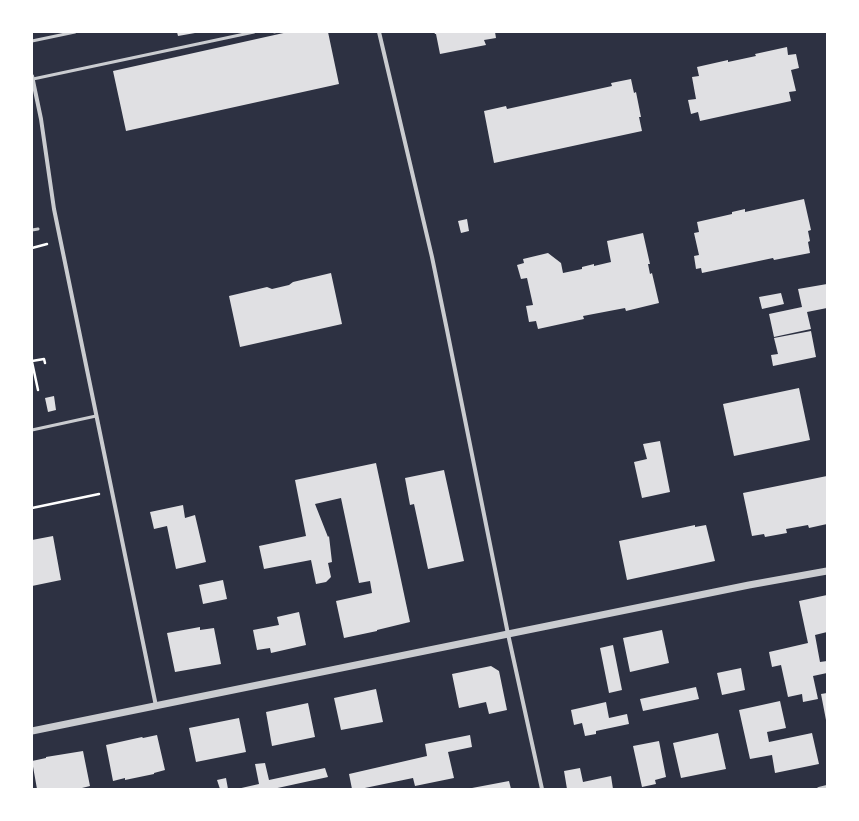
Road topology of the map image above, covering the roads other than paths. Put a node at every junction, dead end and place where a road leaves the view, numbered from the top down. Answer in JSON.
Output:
{"nodes":[{"id":1,"x":75,"y":32,"type":"edge"},
{"id":2,"x":254,"y":32,"type":"edge"},
{"id":3,"x":379,"y":32,"type":"edge"},
{"id":4,"x":32,"y":41,"type":"edge"},
{"id":5,"x":32,"y":78,"type":"edge"},
{"id":6,"x":38,"y":228,"type":"dead end"},
{"id":7,"x":32,"y":230,"type":"edge"},
{"id":8,"x":96,"y":416,"type":"junction"},
{"id":9,"x":32,"y":430,"type":"edge"},
{"id":10,"x":827,"y":571,"type":"edge"},
{"id":11,"x":508,"y":634,"type":"junction"},
{"id":12,"x":156,"y":706,"type":"junction"},
{"id":13,"x":32,"y":731,"type":"edge"},
{"id":14,"x":827,"y":787,"type":"edge"},
{"id":15,"x":542,"y":789,"type":"edge"},
{"id":16,"x":819,"y":789,"type":"edge"}],
"edges":[{"from":1,"to":4,"type":"lane"},
{"from":2,"to":5,"type":"lane"},
{"from":3,"to":11,"type":"street"},
{"from":5,"to":8,"type":"street"},
{"from":6,"to":7,"type":"lane"},
{"from":8,"to":9,"type":"lane"},
{"from":8,"to":12,"type":"street"},
{"from":10,"to":11,"type":"street"},
{"from":11,"to":12,"type":"street"},
{"from":11,"to":15,"type":"street"},
{"from":12,"to":13,"type":"street"},
{"from":14,"to":16,"type":"street"}]}
